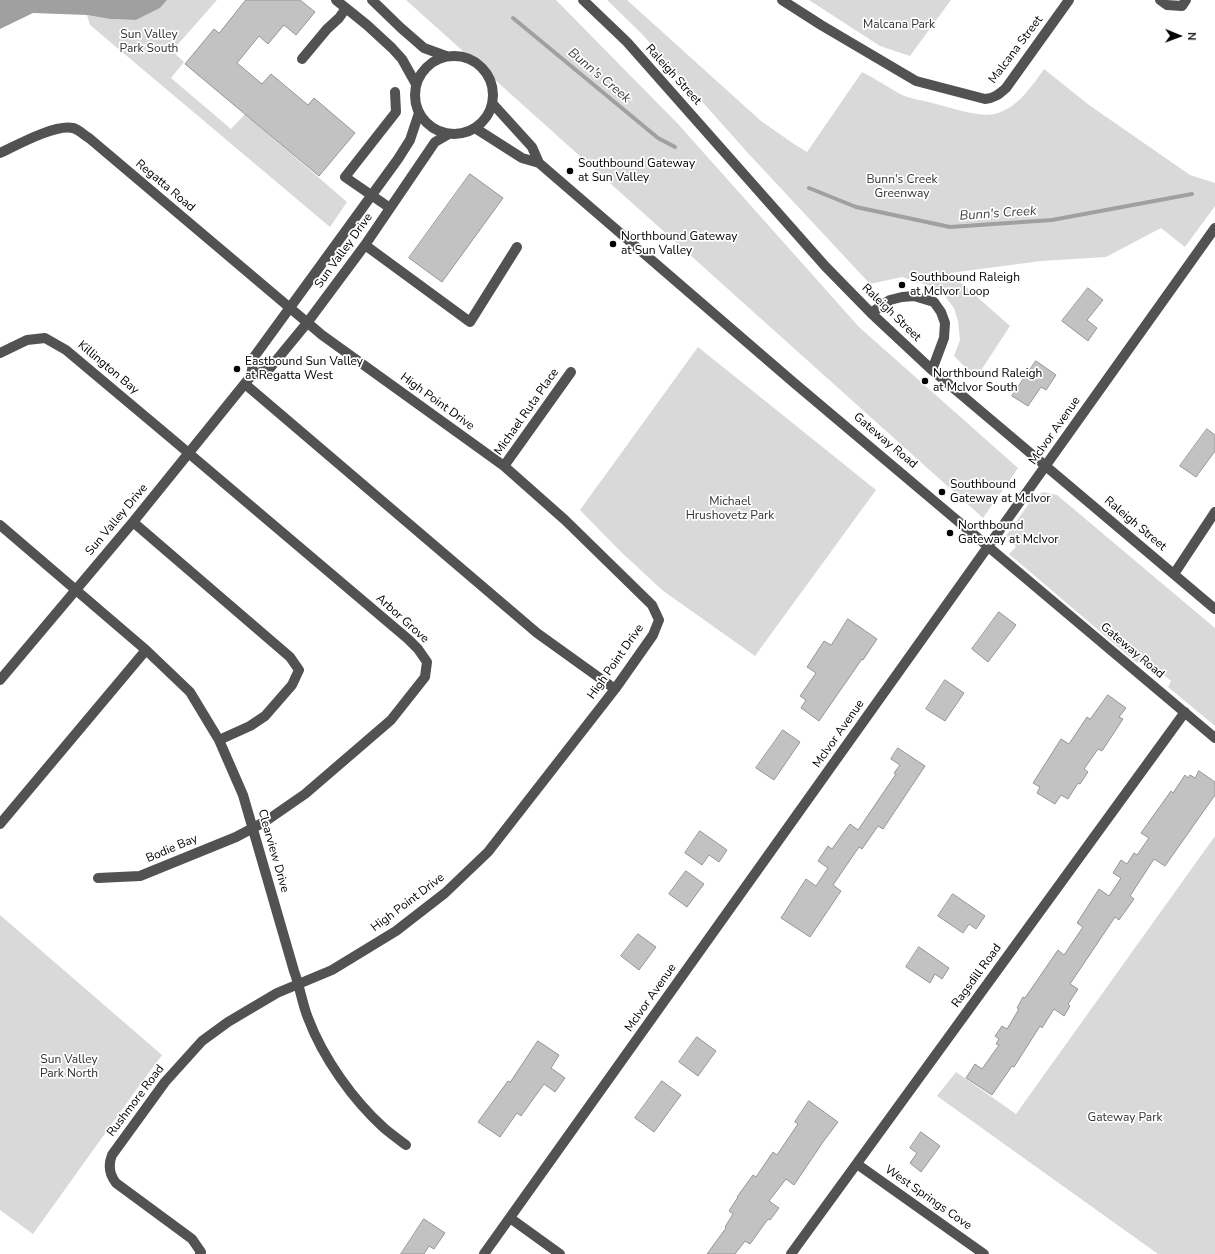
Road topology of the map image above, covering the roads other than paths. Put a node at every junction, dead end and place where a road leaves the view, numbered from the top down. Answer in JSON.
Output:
{"nodes":[{"id":1,"x":336,"y":0,"type":"edge"},
{"id":2,"x":372,"y":0,"type":"edge"},
{"id":3,"x":583,"y":0,"type":"edge"},
{"id":4,"x":782,"y":0,"type":"edge"},
{"id":5,"x":1069,"y":0,"type":"edge"},
{"id":6,"x":1160,"y":0,"type":"edge"},
{"id":7,"x":1186,"y":0,"type":"edge"},
{"id":8,"x":346,"y":8,"type":"junction"},
{"id":9,"x":446,"y":56,"type":"junction"},
{"id":10,"x":302,"y":59,"type":"dead end"},
{"id":11,"x":416,"y":84,"type":"junction"},
{"id":12,"x":395,"y":92,"type":"dead end"},
{"id":13,"x":492,"y":103,"type":"junction"},
{"id":14,"x":419,"y":113,"type":"junction"},
{"id":15,"x":475,"y":128,"type":"junction"},
{"id":16,"x":449,"y":134,"type":"junction"},
{"id":17,"x":0,"y":153,"type":"edge"},
{"id":18,"x":539,"y":163,"type":"junction"},
{"id":19,"x":372,"y":196,"type":"junction"},
{"id":20,"x":390,"y":208,"type":"junction"},
{"id":21,"x":1215,"y":228,"type":"edge"},
{"id":22,"x":365,"y":245,"type":"junction"},
{"id":23,"x":517,"y":247,"type":"dead end"},
{"id":24,"x":290,"y":309,"type":"junction"},
{"id":25,"x":871,"y":313,"type":"junction"},
{"id":26,"x":303,"y":320,"type":"junction"},
{"id":27,"x":0,"y":353,"type":"edge"},
{"id":28,"x":932,"y":370,"type":"junction"},
{"id":29,"x":571,"y":372,"type":"dead end"},
{"id":30,"x":251,"y":376,"type":"junction"},
{"id":31,"x":245,"y":384,"type":"junction"},
{"id":32,"x":189,"y":453,"type":"junction"},
{"id":33,"x":504,"y":466,"type":"junction"},
{"id":34,"x":1046,"y":466,"type":"junction"},
{"id":35,"x":1215,"y":512,"type":"edge"},
{"id":36,"x":133,"y":522,"type":"junction"},
{"id":37,"x":0,"y":525,"type":"edge"},
{"id":38,"x":989,"y":546,"type":"junction"},
{"id":39,"x":1174,"y":574,"type":"junction"},
{"id":40,"x":76,"y":590,"type":"junction"},
{"id":41,"x":1215,"y":609,"type":"edge"},
{"id":42,"x":146,"y":650,"type":"junction"},
{"id":43,"x":0,"y":680,"type":"edge"},
{"id":44,"x":615,"y":689,"type":"junction"},
{"id":45,"x":1185,"y":712,"type":"junction"},
{"id":46,"x":1215,"y":738,"type":"edge"},
{"id":47,"x":219,"y":740,"type":"junction"},
{"id":48,"x":0,"y":824,"type":"edge"},
{"id":49,"x":253,"y":828,"type":"junction"},
{"id":50,"x":98,"y":878,"type":"dead end"},
{"id":51,"x":299,"y":985,"type":"junction"},
{"id":52,"x":406,"y":1145,"type":"dead end"},
{"id":53,"x":857,"y":1164,"type":"junction"},
{"id":54,"x":510,"y":1218,"type":"junction"},
{"id":55,"x":200,"y":1254,"type":"edge"},
{"id":56,"x":484,"y":1254,"type":"edge"},
{"id":57,"x":560,"y":1254,"type":"edge"},
{"id":58,"x":791,"y":1254,"type":"edge"},
{"id":59,"x":984,"y":1254,"type":"edge"}],
"edges":[{"from":1,"to":8,"type":"street"},
{"from":2,"to":9,"type":"street"},
{"from":3,"to":25,"type":"street","name":"Raleigh Street"},
{"from":4,"to":5,"type":"street","name":"Malcana Street"},
{"from":6,"to":7,"type":"street"},
{"from":8,"to":10,"type":"street"},
{"from":8,"to":11,"type":"street"},
{"from":9,"to":11,"type":"street"},
{"from":9,"to":13,"type":"street"},
{"from":11,"to":14,"type":"street"},
{"from":12,"to":19,"type":"street"},
{"from":13,"to":15,"type":"street"},
{"from":13,"to":18,"type":"street","name":"Gateway Road"},
{"from":14,"to":16,"type":"street"},
{"from":14,"to":19,"type":"street","name":"Sun Valley Drive"},
{"from":15,"to":16,"type":"street"},
{"from":15,"to":18,"type":"street","name":"Gateway Road"},
{"from":16,"to":20,"type":"street","name":"Sun Valley Drive"},
{"from":17,"to":24,"type":"street","name":"Regatta Road"},
{"from":18,"to":38,"type":"street","name":"Gateway Road"},
{"from":19,"to":20,"type":"street"},
{"from":19,"to":24,"type":"street","name":"Sun Valley Drive"},
{"from":20,"to":22,"type":"street","name":"Sun Valley Drive"},
{"from":21,"to":34,"type":"street","name":"McIvor Avenue"},
{"from":22,"to":23,"type":"street"},
{"from":22,"to":26,"type":"street","name":"Sun Valley Drive"},
{"from":24,"to":26,"type":"street","name":"Regatta Road"},
{"from":24,"to":30,"type":"street","name":"Sun Valley Drive"},
{"from":25,"to":28,"type":"street","name":"Raleigh Street"},
{"from":25,"to":28,"type":"street"},
{"from":26,"to":30,"type":"street","name":"Sun Valley Drive"},
{"from":26,"to":33,"type":"street","name":"High Point Drive"},
{"from":27,"to":32,"type":"street","name":"Killington Bay"},
{"from":28,"to":34,"type":"street","name":"Raleigh Street"},
{"from":29,"to":33,"type":"street","name":"Michael Ruta Place"},
{"from":30,"to":31,"type":"street","name":"Sun Valley Drive"},
{"from":31,"to":32,"type":"street","name":"Sun Valley Drive"},
{"from":31,"to":44,"type":"street"},
{"from":32,"to":36,"type":"street","name":"Sun Valley Drive"},
{"from":32,"to":49,"type":"street","name":"Arbor Grove"},
{"from":33,"to":44,"type":"street","name":"High Point Drive"},
{"from":34,"to":38,"type":"street","name":"McIvor Avenue"},
{"from":34,"to":39,"type":"street","name":"Raleigh Street"},
{"from":35,"to":39,"type":"street"},
{"from":36,"to":40,"type":"street","name":"Sun Valley Drive"},
{"from":36,"to":47,"type":"street"},
{"from":37,"to":40,"type":"street"},
{"from":38,"to":45,"type":"street","name":"Gateway Road"},
{"from":38,"to":54,"type":"street","name":"McIvor Avenue"},
{"from":39,"to":41,"type":"street","name":"Raleigh Street"},
{"from":40,"to":42,"type":"street","name":"Clearview Drive"},
{"from":40,"to":43,"type":"street","name":"Sun Valley Drive"},
{"from":42,"to":47,"type":"street","name":"Clearview Drive"},
{"from":42,"to":48,"type":"street"},
{"from":44,"to":51,"type":"street","name":"High Point Drive"},
{"from":45,"to":46,"type":"street","name":"Gateway Road"},
{"from":45,"to":53,"type":"street","name":"Ragsdill Road"},
{"from":47,"to":49,"type":"street","name":"Clearview Drive"},
{"from":49,"to":50,"type":"street","name":"Bodie Bay"},
{"from":49,"to":51,"type":"street","name":"Clearview Drive"},
{"from":51,"to":52,"type":"street","name":"Clearview Drive"},
{"from":51,"to":55,"type":"street","name":"Rushmore Road"},
{"from":53,"to":58,"type":"street","name":"Ragsdill Road"},
{"from":53,"to":59,"type":"street","name":"West Springs Cove"},
{"from":54,"to":56,"type":"street","name":"McIvor Avenue"},
{"from":54,"to":57,"type":"street"}]}
